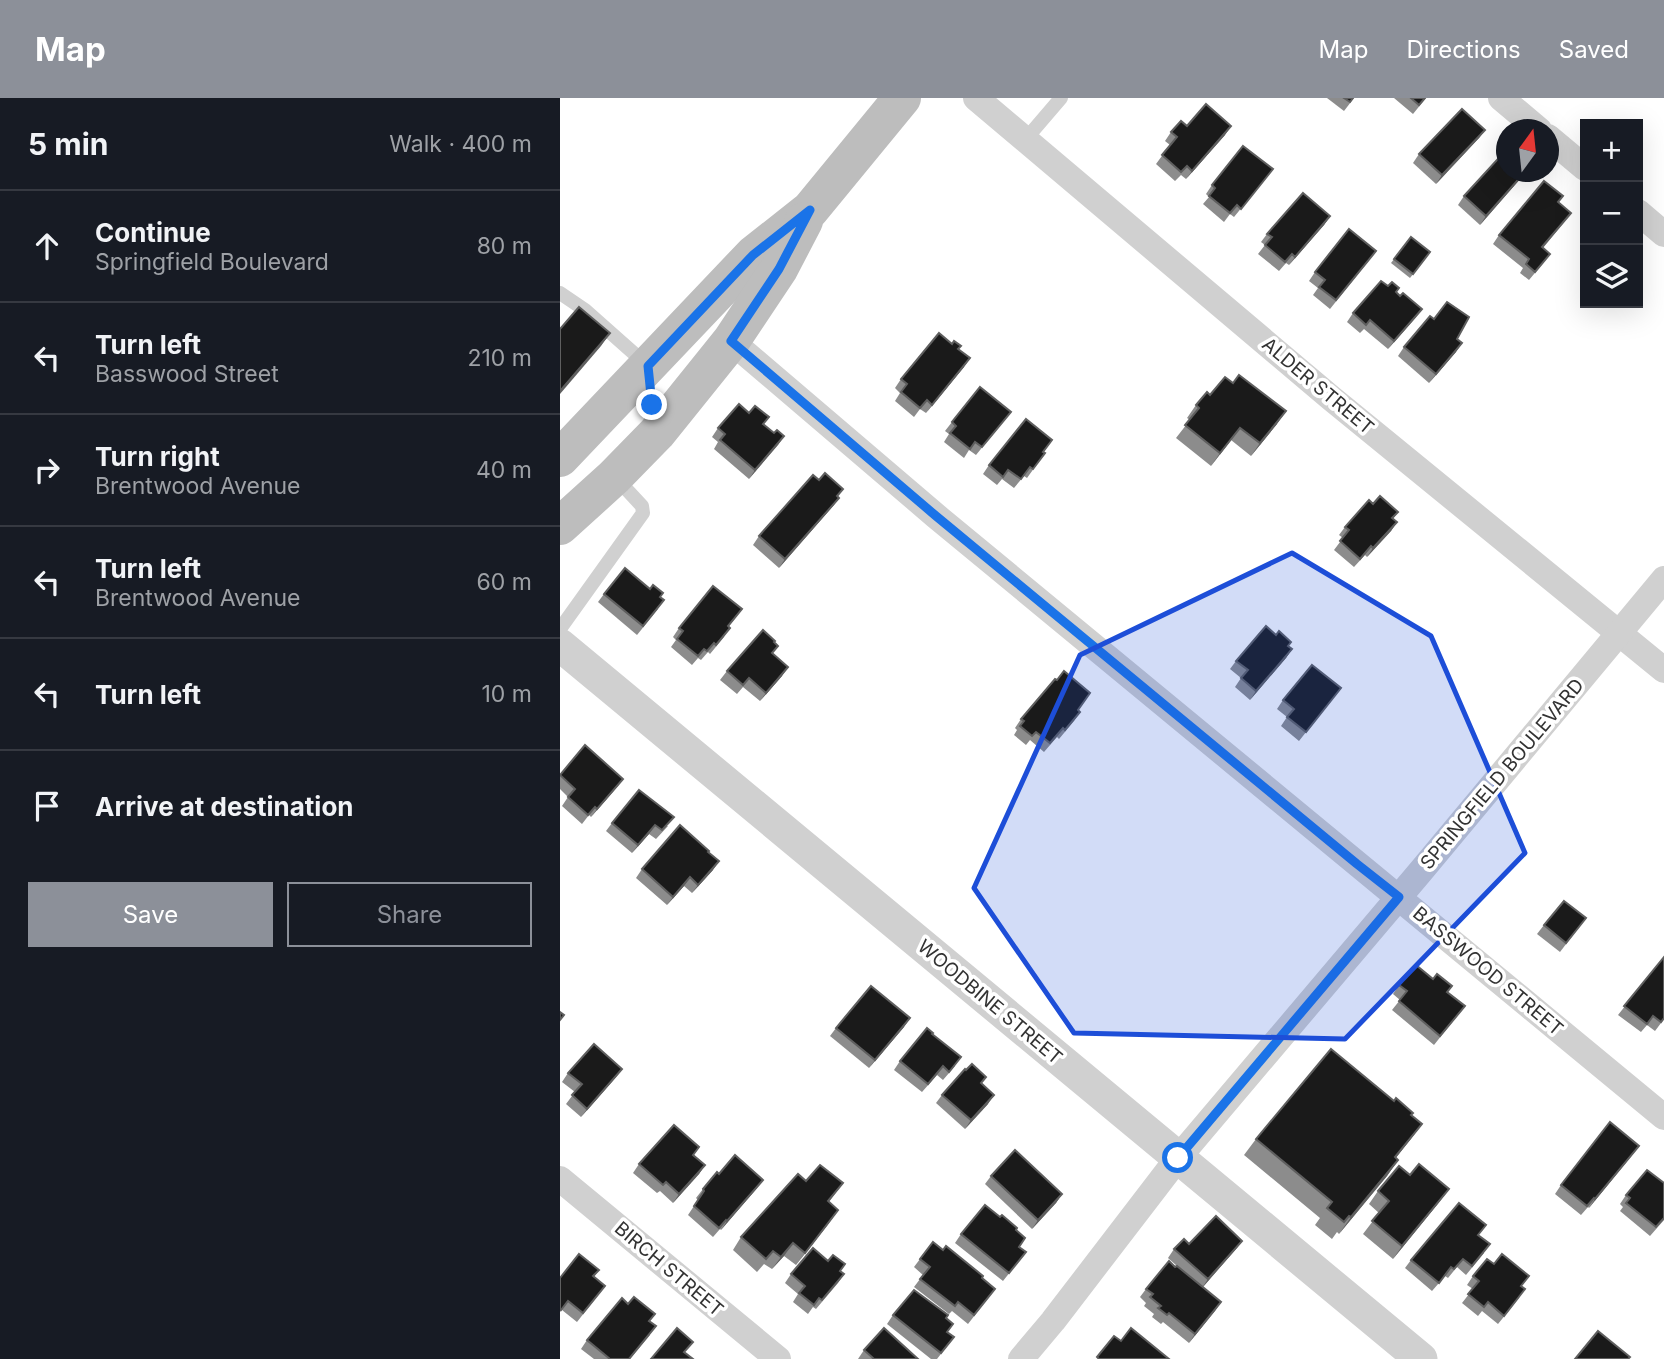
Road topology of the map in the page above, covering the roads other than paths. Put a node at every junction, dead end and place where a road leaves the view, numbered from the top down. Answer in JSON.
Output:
{"nodes":[{"id":1,"x":902,"y":98,"type":"edge"},
{"id":2,"x":976,"y":98,"type":"edge"},
{"id":3,"x":1061,"y":98,"type":"edge"},
{"id":4,"x":1501,"y":98,"type":"edge"},
{"id":5,"x":1526,"y":119,"type":"edge"},
{"id":6,"x":1025,"y":140,"type":"junction"},
{"id":7,"x":1559,"y":146,"type":"edge"},
{"id":8,"x":1580,"y":164,"type":"edge"},
{"id":9,"x":810,"y":210,"type":"junction"},
{"id":10,"x":1643,"y":216,"type":"edge"},
{"id":11,"x":1664,"y":234,"type":"edge"},
{"id":12,"x":560,"y":293,"type":"edge"},
{"id":13,"x":731,"y":341,"type":"junction"},
{"id":14,"x":648,"y":366,"type":"junction"},
{"id":15,"x":560,"y":458,"type":"edge"},
{"id":16,"x":614,"y":477,"type":"junction"},
{"id":17,"x":567,"y":521,"type":"edge"},
{"id":18,"x":1664,"y":579,"type":"edge"},
{"id":19,"x":560,"y":629,"type":"edge"},
{"id":20,"x":1620,"y":634,"type":"junction"},
{"id":21,"x":560,"y":645,"type":"edge"},
{"id":22,"x":1664,"y":670,"type":"edge"},
{"id":23,"x":1399,"y":897,"type":"junction"},
{"id":24,"x":1664,"y":1117,"type":"edge"},
{"id":25,"x":1178,"y":1158,"type":"junction"},
{"id":26,"x":560,"y":1178,"type":"edge"},
{"id":27,"x":778,"y":1359,"type":"edge"},
{"id":28,"x":1021,"y":1359,"type":"edge"},
{"id":29,"x":1421,"y":1359,"type":"edge"}],
"edges":[{"from":1,"to":9,"type":"main road"},
{"from":2,"to":6,"type":"street","name":"ALDER STREET"},
{"from":3,"to":6,"type":"lane"},
{"from":4,"to":5,"type":"street"},
{"from":6,"to":20,"type":"street","name":"ALDER STREET"},
{"from":7,"to":8,"type":"street"},
{"from":9,"to":13,"type":"main road"},
{"from":9,"to":14,"type":"main road"},
{"from":10,"to":11,"type":"street"},
{"from":12,"to":14,"type":"lane"},
{"from":13,"to":16,"type":"main road"},
{"from":13,"to":23,"type":"street","name":"BASSWOOD STREET"},
{"from":14,"to":15,"type":"main road"},
{"from":14,"to":17,"type":"main road"},
{"from":16,"to":17,"type":"main road"},
{"from":16,"to":19,"type":"lane"},
{"from":18,"to":20,"type":"street","name":"SPRINGFIELD BOULEVARD"},
{"from":20,"to":22,"type":"street","name":"ALDER STREET"},
{"from":20,"to":23,"type":"street","name":"SPRINGFIELD BOULEVARD"},
{"from":21,"to":25,"type":"street","name":"WOODBINE STREET"},
{"from":23,"to":24,"type":"street","name":"BASSWOOD STREET"},
{"from":23,"to":25,"type":"street","name":"SPRINGFIELD BOULEVARD"},
{"from":25,"to":28,"type":"street","name":"SPRINGFIELD BOULEVARD"},
{"from":25,"to":29,"type":"street","name":"WOODBINE STREET"},
{"from":26,"to":27,"type":"street","name":"BIRCH STREET"}]}
